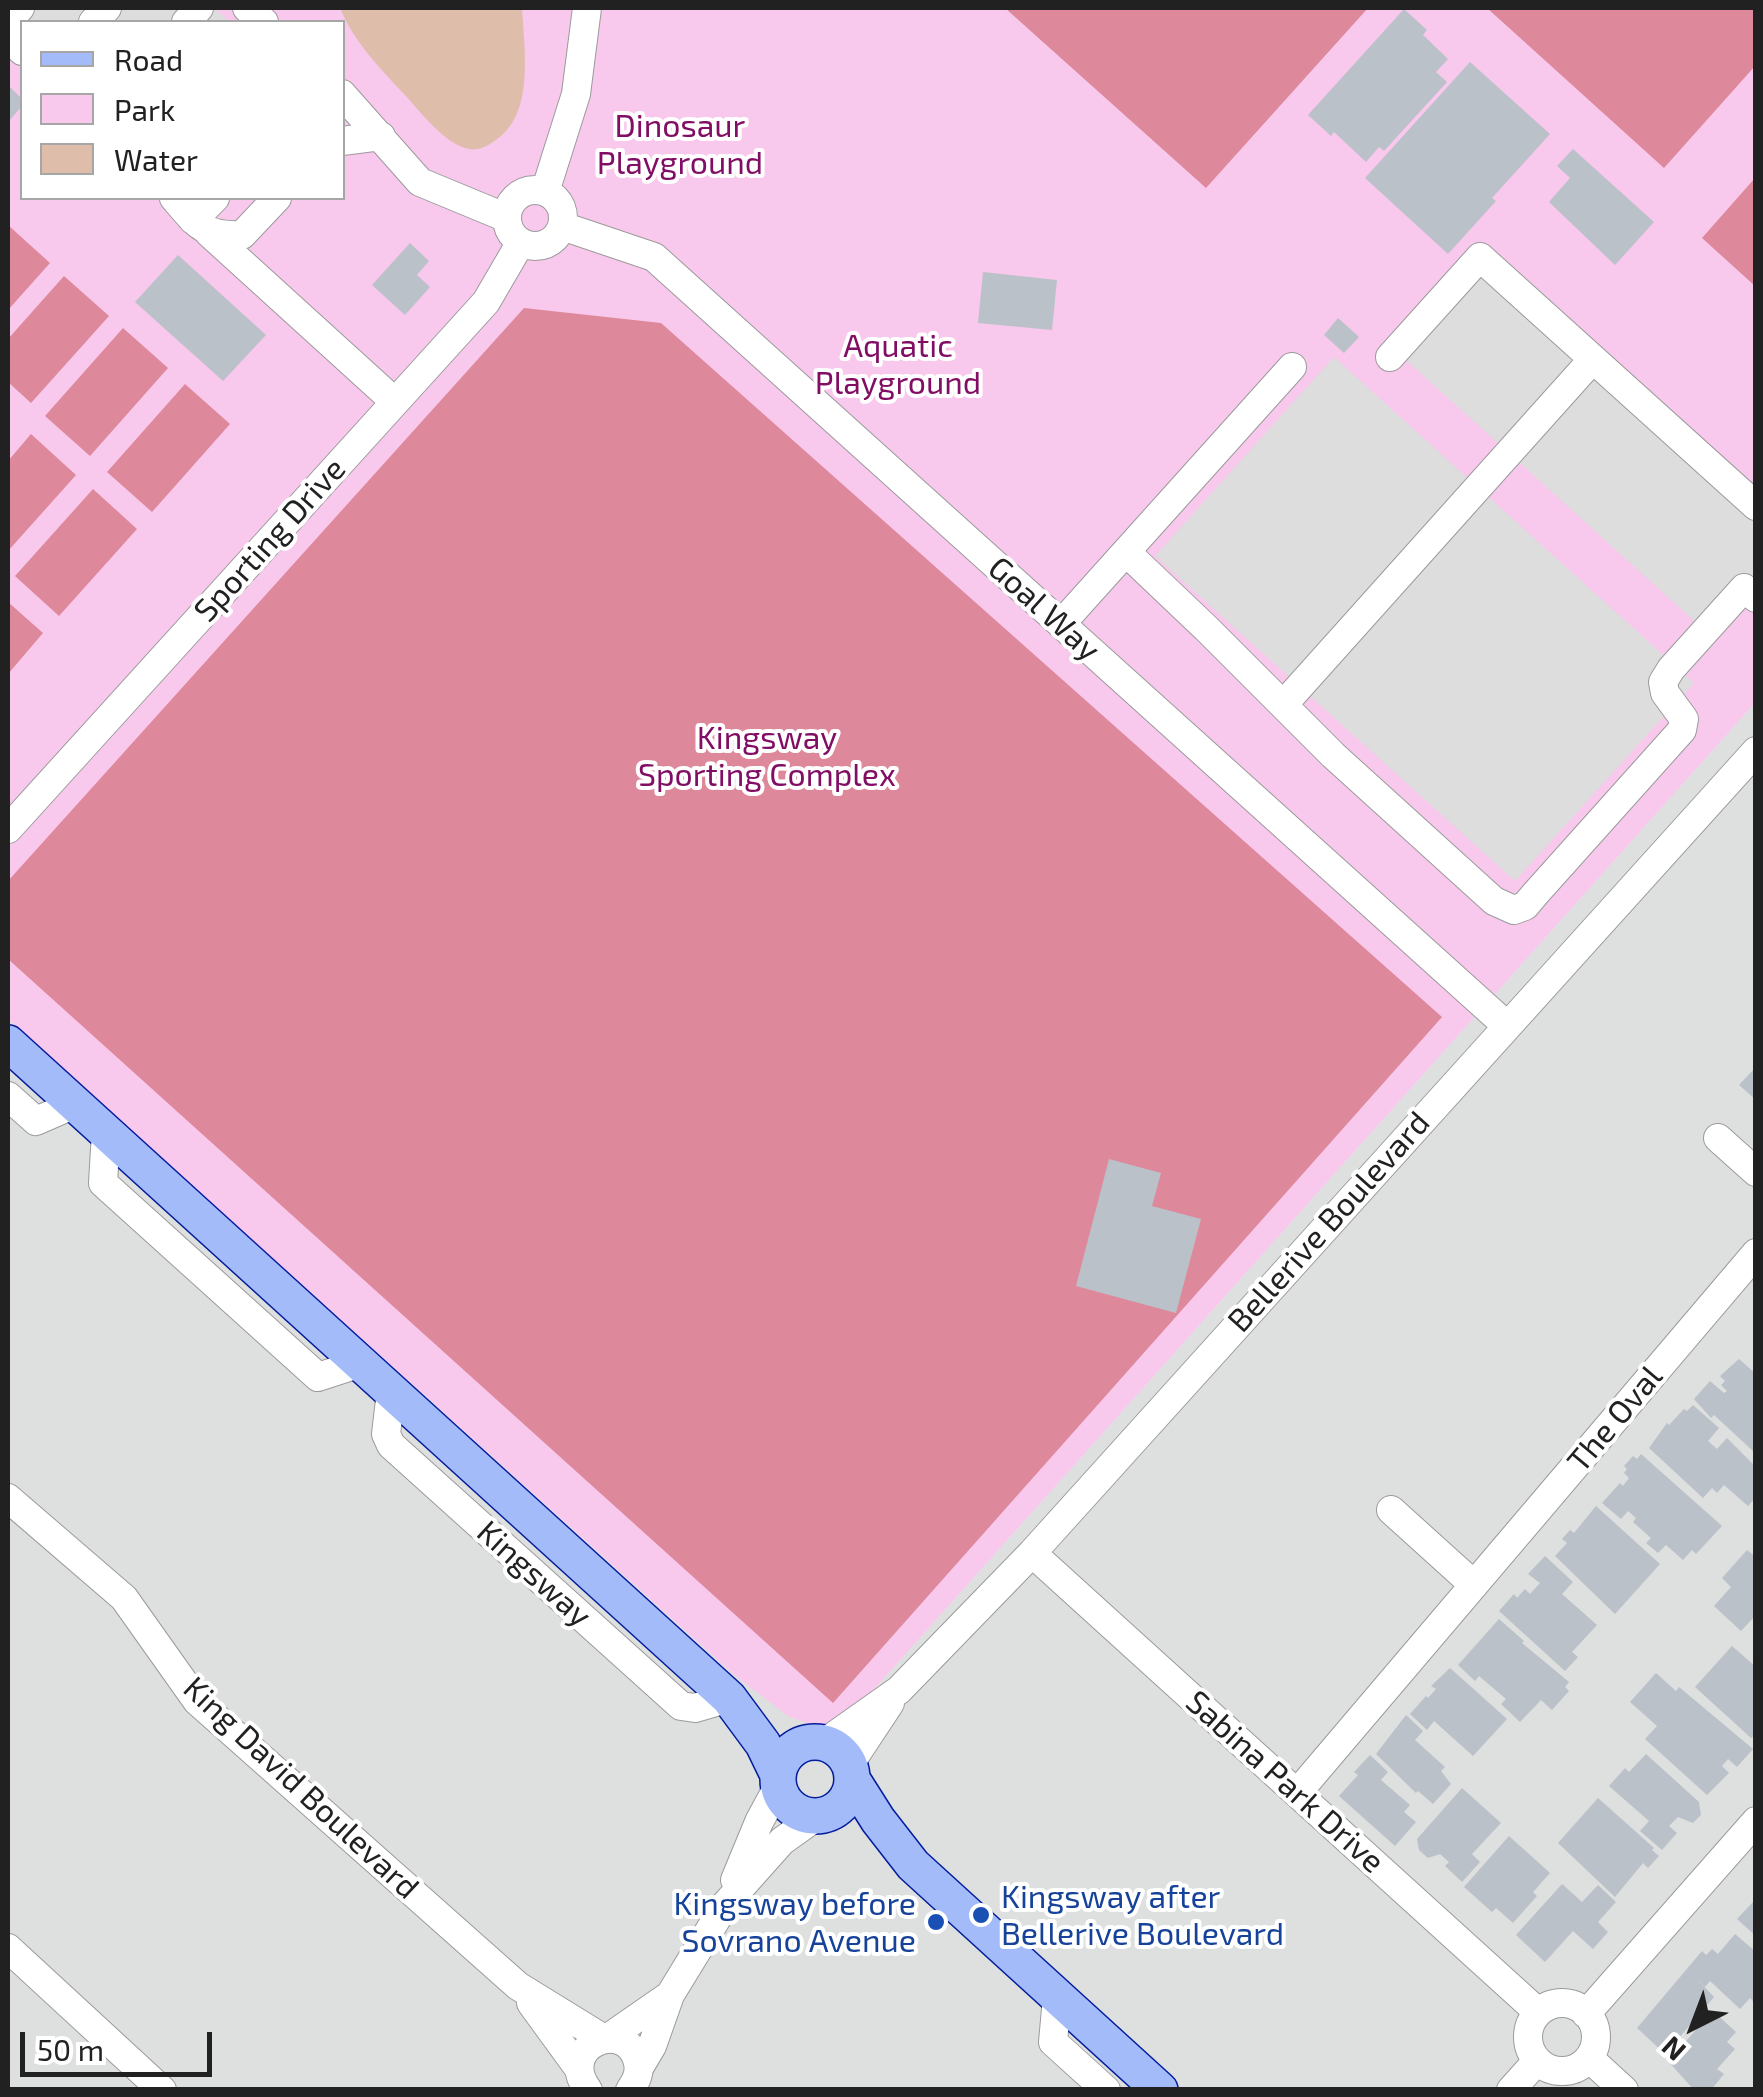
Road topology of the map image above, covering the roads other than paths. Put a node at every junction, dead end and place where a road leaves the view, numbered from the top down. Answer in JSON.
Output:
{"nodes":[{"id":1,"x":20,"y":8,"type":"edge"},
{"id":2,"x":587,"y":8,"type":"edge"},
{"id":3,"x":8,"y":21,"type":"edge"},
{"id":4,"x":345,"y":97,"type":"edge"},
{"id":5,"x":381,"y":136,"type":"junction"},
{"id":6,"x":345,"y":141,"type":"edge"},
{"id":7,"x":545,"y":192,"type":"junction"},
{"id":8,"x":176,"y":200,"type":"edge"},
{"id":9,"x":213,"y":200,"type":"edge"},
{"id":10,"x":275,"y":200,"type":"edge"},
{"id":11,"x":562,"y":226,"type":"junction"},
{"id":12,"x":201,"y":227,"type":"junction"},
{"id":13,"x":514,"y":230,"type":"junction"},
{"id":14,"x":1390,"y":357,"type":"dead end"},
{"id":15,"x":1593,"y":359,"type":"junction"},
{"id":16,"x":1292,"y":367,"type":"dead end"},
{"id":17,"x":395,"y":402,"type":"junction"},
{"id":18,"x":1756,"y":506,"type":"edge"},
{"id":19,"x":1126,"y":552,"type":"junction"},
{"id":20,"x":1756,"y":598,"type":"edge"},
{"id":21,"x":1061,"y":624,"type":"junction"},
{"id":22,"x":1283,"y":705,"type":"junction"},
{"id":23,"x":1751,"y":764,"type":"edge"},
{"id":24,"x":8,"y":830,"type":"edge"},
{"id":25,"x":1506,"y":1025,"type":"junction"},
{"id":26,"x":8,"y":1042,"type":"edge"},
{"id":27,"x":8,"y":1096,"type":"edge"},
{"id":28,"x":75,"y":1104,"type":"junction"},
{"id":29,"x":1718,"y":1138,"type":"dead end"},
{"id":30,"x":1756,"y":1172,"type":"edge"},
{"id":31,"x":1756,"y":1253,"type":"edge"},
{"id":32,"x":8,"y":1498,"type":"edge"},
{"id":33,"x":1391,"y":1510,"type":"dead end"},
{"id":34,"x":1032,"y":1553,"type":"junction"},
{"id":35,"x":1474,"y":1585,"type":"junction"},
{"id":36,"x":732,"y":1702,"type":"junction"},
{"id":37,"x":835,"y":1757,"type":"junction"},
{"id":38,"x":779,"y":1780,"type":"junction"},
{"id":39,"x":1298,"y":1792,"type":"junction"},
{"id":40,"x":821,"y":1815,"type":"junction"},
{"id":41,"x":1756,"y":1821,"type":"edge"},
{"id":42,"x":913,"y":1865,"type":"junction"},
{"id":43,"x":725,"y":1905,"type":"junction"},
{"id":44,"x":8,"y":1948,"type":"edge"},
{"id":45,"x":518,"y":1986,"type":"junction"},
{"id":46,"x":670,"y":1995,"type":"junction"},
{"id":47,"x":1057,"y":1998,"type":"junction"},
{"id":48,"x":1538,"y":2012,"type":"junction"},
{"id":49,"x":1586,"y":2014,"type":"junction"},
{"id":50,"x":606,"y":2039,"type":"junction"},
{"id":51,"x":1589,"y":2058,"type":"junction"},
{"id":52,"x":1537,"y":2061,"type":"junction"},
{"id":53,"x":578,"y":2080,"type":"edge"},
{"id":54,"x":640,"y":2080,"type":"edge"},
{"id":55,"x":162,"y":2090,"type":"edge"},
{"id":56,"x":1106,"y":2090,"type":"edge"},
{"id":57,"x":1160,"y":2090,"type":"edge"},
{"id":58,"x":1511,"y":2090,"type":"edge"},
{"id":59,"x":1624,"y":2090,"type":"edge"}],
"edges":[{"from":1,"to":3,"type":"street"},
{"from":2,"to":7,"type":"street"},
{"from":4,"to":5,"type":"street"},
{"from":5,"to":6,"type":"street"},
{"from":5,"to":13,"type":"street"},
{"from":7,"to":11,"type":"street"},
{"from":7,"to":13,"type":"street"},
{"from":8,"to":12,"type":"street"},
{"from":9,"to":12,"type":"street"},
{"from":10,"to":12,"type":"street"},
{"from":11,"to":13,"type":"street"},
{"from":11,"to":21,"type":"street","name":"Goal Way"},
{"from":12,"to":17,"type":"street"},
{"from":13,"to":17,"type":"street","name":"Sporting Drive"},
{"from":14,"to":15,"type":"street"},
{"from":15,"to":18,"type":"street"},
{"from":15,"to":22,"type":"street"},
{"from":16,"to":19,"type":"street"},
{"from":17,"to":24,"type":"street","name":"Sporting Drive"},
{"from":19,"to":21,"type":"street"},
{"from":19,"to":22,"type":"street"},
{"from":20,"to":22,"type":"street"},
{"from":21,"to":25,"type":"street","name":"Goal Way"},
{"from":23,"to":25,"type":"street","name":"Bellerive Boulevard"},
{"from":25,"to":34,"type":"street","name":"Bellerive Boulevard"},
{"from":26,"to":28,"type":"main road","name":"Kingsway"},
{"from":27,"to":28,"type":"street"},
{"from":28,"to":36,"type":"main road","name":"Kingsway"},
{"from":29,"to":30,"type":"street"},
{"from":31,"to":35,"type":"street","name":"The Oval"},
{"from":32,"to":45,"type":"street","name":"King David Boulevard"},
{"from":33,"to":35,"type":"street"},
{"from":34,"to":37,"type":"street","name":"Bellerive Boulevard"},
{"from":34,"to":39,"type":"street","name":"Sabina Park Drive"},
{"from":35,"to":39,"type":"street","name":"The Oval"},
{"from":36,"to":37,"type":"main road","name":"Kingsway"},
{"from":36,"to":38,"type":"main road","name":"Kingsway"},
{"from":37,"to":38,"type":"main road"},
{"from":37,"to":40,"type":"main road"},
{"from":37,"to":42,"type":"main road","name":"Kingsway"},
{"from":38,"to":40,"type":"main road","name":"Kingsway"},
{"from":38,"to":43,"type":"street"},
{"from":39,"to":48,"type":"street","name":"Sabina Park Drive"},
{"from":40,"to":42,"type":"main road","name":"Kingsway"},
{"from":40,"to":43,"type":"street"},
{"from":41,"to":49,"type":"street"},
{"from":42,"to":47,"type":"main road","name":"Kingsway"},
{"from":43,"to":46,"type":"street"},
{"from":44,"to":55,"type":"street"},
{"from":45,"to":50,"type":"street","name":"King David Boulevard"},
{"from":45,"to":53,"type":"street","name":"King David Boulevard"},
{"from":46,"to":50,"type":"street"},
{"from":46,"to":54,"type":"street"},
{"from":47,"to":56,"type":"street"},
{"from":47,"to":57,"type":"main road","name":"Kingsway"},
{"from":48,"to":49,"type":"street"},
{"from":48,"to":52,"type":"street"},
{"from":49,"to":51,"type":"street"},
{"from":50,"to":53,"type":"street"},
{"from":50,"to":54,"type":"street","name":"King David Boulevard"},
{"from":51,"to":52,"type":"street"},
{"from":51,"to":59,"type":"street"},
{"from":52,"to":58,"type":"street"}]}
